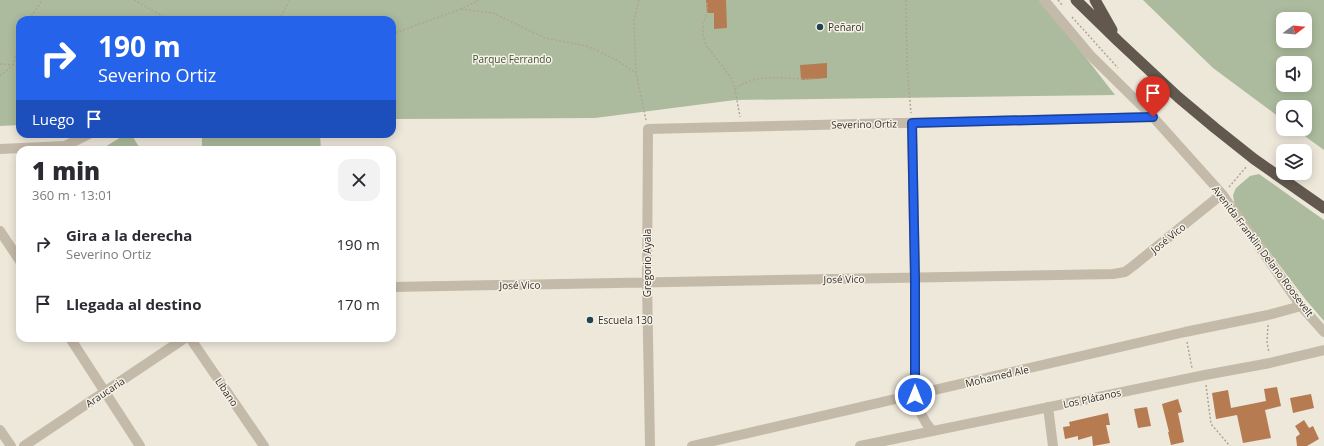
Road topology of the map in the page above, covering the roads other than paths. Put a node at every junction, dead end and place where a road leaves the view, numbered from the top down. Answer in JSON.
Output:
{"nodes":[{"id":1,"x":1044,"y":0,"type":"edge"},
{"id":2,"x":1076,"y":0,"type":"edge"},
{"id":3,"x":1095,"y":0,"type":"edge"},
{"id":4,"x":1118,"y":41,"type":"junction"},
{"id":5,"x":1153,"y":117,"type":"junction"},
{"id":6,"x":912,"y":123,"type":"junction"},
{"id":7,"x":648,"y":128,"type":"joint"},
{"id":8,"x":83,"y":138,"type":"edge"},
{"id":9,"x":70,"y":146,"type":"edge"},
{"id":10,"x":0,"y":149,"type":"edge"},
{"id":11,"x":16,"y":149,"type":"edge"},
{"id":12,"x":1222,"y":194,"type":"junction"},
{"id":13,"x":1324,"y":208,"type":"edge"},
{"id":14,"x":0,"y":230,"type":"edge"},
{"id":15,"x":16,"y":255,"type":"edge"},
{"id":16,"x":915,"y":278,"type":"junction"},
{"id":17,"x":647,"y":282,"type":"junction"},
{"id":18,"x":396,"y":287,"type":"edge"},
{"id":19,"x":1301,"y":306,"type":"junction"},
{"id":20,"x":1324,"y":332,"type":"edge"},
{"id":21,"x":73,"y":342,"type":"edge"},
{"id":22,"x":179,"y":342,"type":"edge"},
{"id":23,"x":193,"y":342,"type":"edge"},
{"id":24,"x":1324,"y":350,"type":"edge"},
{"id":25,"x":105,"y":392,"type":"junction"},
{"id":26,"x":915,"y":395,"type":"junction"},
{"id":27,"x":1048,"y":407,"type":"junction"},
{"id":28,"x":0,"y":430,"type":"edge"},
{"id":29,"x":932,"y":431,"type":"junction"},
{"id":30,"x":11,"y":446,"type":"edge"},
{"id":31,"x":24,"y":446,"type":"edge"},
{"id":32,"x":140,"y":446,"type":"edge"},
{"id":33,"x":264,"y":446,"type":"edge"},
{"id":34,"x":650,"y":446,"type":"edge"},
{"id":35,"x":692,"y":446,"type":"edge"},
{"id":36,"x":860,"y":446,"type":"edge"},
{"id":37,"x":1053,"y":446,"type":"edge"}],
"edges":[{"from":1,"to":5,"type":"street","name":"Avenida Franklin Delano Roosevelt"},
{"from":2,"to":4,"type":"highway"},
{"from":3,"to":4,"type":"highway"},
{"from":4,"to":13,"type":"highway"},
{"from":5,"to":6,"type":"street","name":"Severino Ortiz"},
{"from":5,"to":12,"type":"street","name":"Avenida Franklin Delano Roosevelt"},
{"from":6,"to":7,"type":"street","name":"Severino Ortiz"},
{"from":6,"to":16,"type":"street"},
{"from":7,"to":17,"type":"street","name":"Gregorio Ayala"},
{"from":8,"to":9,"type":"street"},
{"from":10,"to":11,"type":"street"},
{"from":12,"to":16,"type":"street","name":"José Vico"},
{"from":12,"to":19,"type":"street","name":"Avenida Franklin Delano Roosevelt"},
{"from":14,"to":15,"type":"street"},
{"from":16,"to":17,"type":"street","name":"José Vico"},
{"from":16,"to":26,"type":"street"},
{"from":17,"to":18,"type":"street","name":"José Vico"},
{"from":17,"to":34,"type":"street","name":"Gregorio Ayala"},
{"from":19,"to":20,"type":"street","name":"Avenida Franklin Delano Roosevelt"},
{"from":19,"to":26,"type":"street","name":"Mohamed Ale"},
{"from":21,"to":25,"type":"street"},
{"from":22,"to":25,"type":"street","name":"Araucaria"},
{"from":23,"to":33,"type":"street","name":"Líbano"},
{"from":24,"to":27,"type":"street","name":"Los Plátanos"},
{"from":25,"to":31,"type":"street","name":"Araucaria"},
{"from":25,"to":32,"type":"street"},
{"from":26,"to":29,"type":"street"},
{"from":26,"to":35,"type":"street","name":"Mohamed Ale"},
{"from":27,"to":29,"type":"street","name":"Los Plátanos"},
{"from":27,"to":37,"type":"street"},
{"from":28,"to":30,"type":"street"},
{"from":29,"to":36,"type":"street","name":"Los Plátanos"}]}
